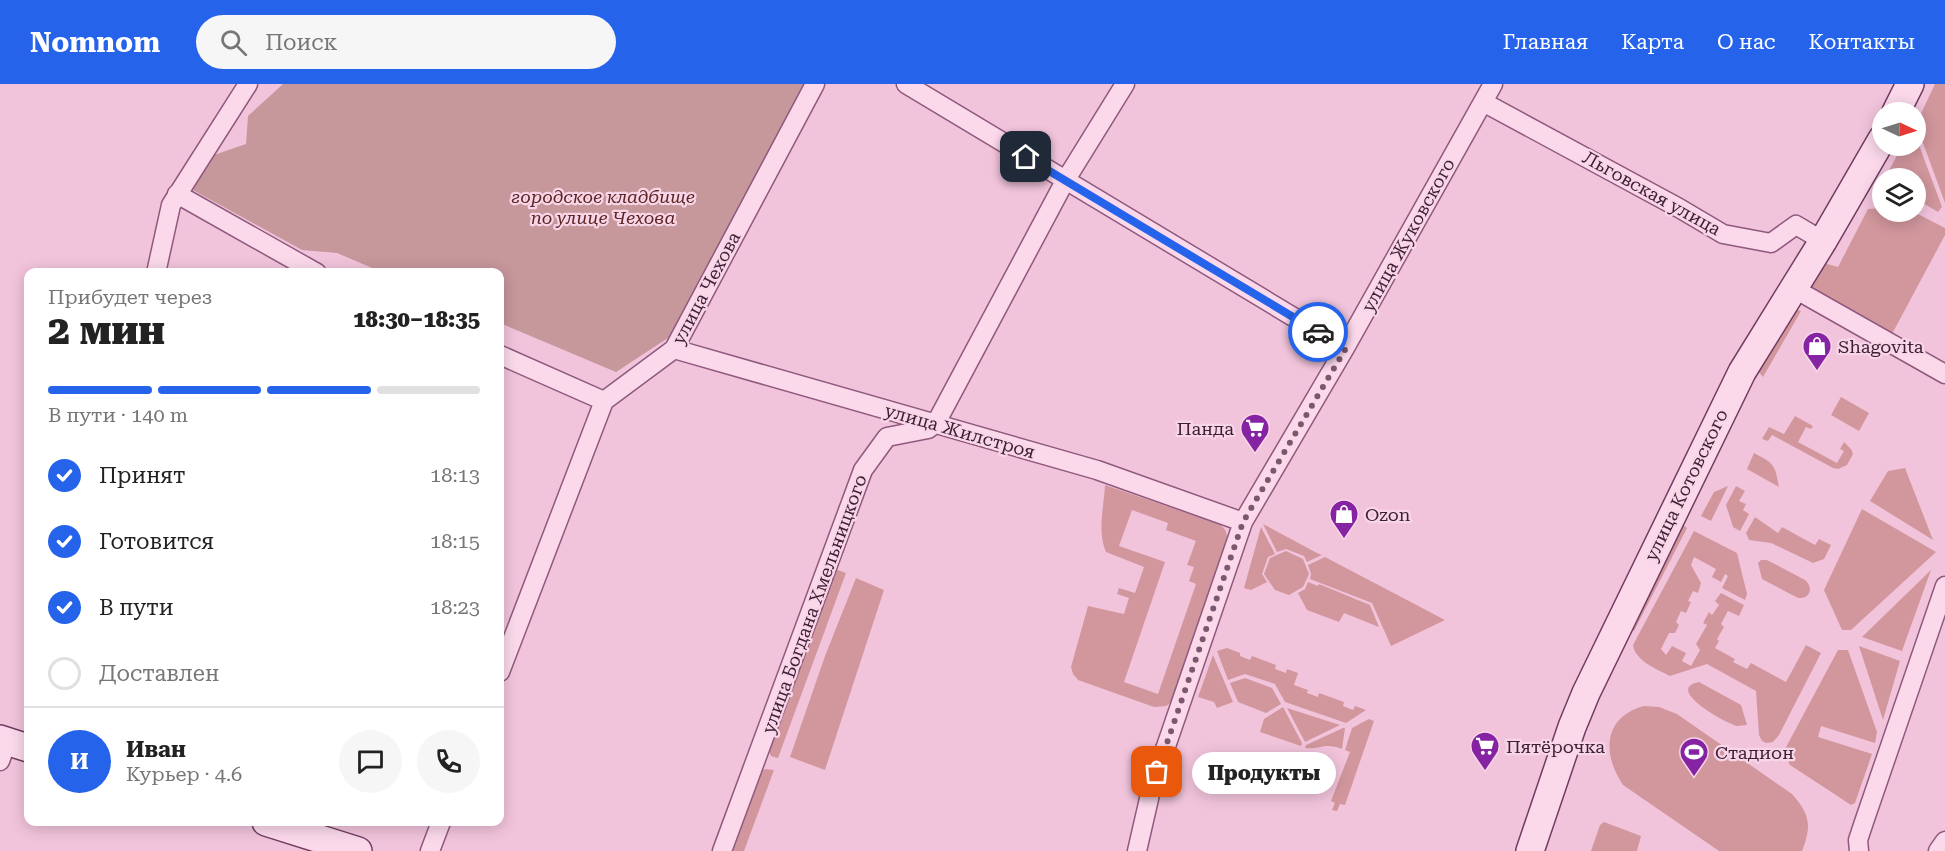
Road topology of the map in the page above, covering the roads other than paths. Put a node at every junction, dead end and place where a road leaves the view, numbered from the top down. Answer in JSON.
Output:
{"nodes":[{"id":1,"x":248,"y":84,"type":"edge"},
{"id":2,"x":815,"y":84,"type":"edge"},
{"id":3,"x":906,"y":84,"type":"edge"},
{"id":4,"x":1125,"y":84,"type":"edge"},
{"id":5,"x":1493,"y":84,"type":"edge"},
{"id":6,"x":1910,"y":84,"type":"edge"},
{"id":7,"x":1482,"y":102,"type":"junction"},
{"id":8,"x":1901,"y":102,"type":"edge"},
{"id":9,"x":1872,"y":156,"type":"edge"},
{"id":10,"x":1065,"y":181,"type":"junction"},
{"id":11,"x":177,"y":194,"type":"junction"},
{"id":12,"x":1823,"y":241,"type":"junction"},
{"id":13,"x":157,"y":268,"type":"edge"},
{"id":14,"x":308,"y":268,"type":"edge"},
{"id":15,"x":1793,"y":288,"type":"junction"},
{"id":16,"x":1346,"y":348,"type":"junction"},
{"id":17,"x":674,"y":349,"type":"junction"},
{"id":18,"x":504,"y":357,"type":"edge"},
{"id":19,"x":1945,"y":374,"type":"edge"},
{"id":20,"x":604,"y":400,"type":"junction"},
{"id":21,"x":936,"y":423,"type":"junction"},
{"id":22,"x":1243,"y":522,"type":"junction"},
{"id":23,"x":1945,"y":586,"type":"edge"},
{"id":24,"x":504,"y":662,"type":"edge"},
{"id":25,"x":279,"y":826,"type":"edge"},
{"id":26,"x":439,"y":826,"type":"edge"},
{"id":27,"x":1945,"y":841,"type":"edge"},
{"id":28,"x":358,"y":851,"type":"edge"},
{"id":29,"x":430,"y":851,"type":"edge"},
{"id":30,"x":722,"y":851,"type":"edge"},
{"id":31,"x":1137,"y":851,"type":"edge"},
{"id":32,"x":1530,"y":851,"type":"edge"},
{"id":33,"x":1859,"y":851,"type":"edge"},
{"id":34,"x":1938,"y":851,"type":"edge"}],
"edges":[{"from":1,"to":11,"type":"street"},
{"from":2,"to":17,"type":"street","name":"улица Чехова"},
{"from":3,"to":10,"type":"street"},
{"from":4,"to":10,"type":"street"},
{"from":5,"to":7,"type":"street","name":"улица Жуковского"},
{"from":6,"to":8,"type":"street"},
{"from":7,"to":12,"type":"street","name":"Льговская улица"},
{"from":7,"to":16,"type":"street","name":"улица Жуковского"},
{"from":9,"to":12,"type":"street","name":"улица Котовского"},
{"from":10,"to":16,"type":"street"},
{"from":10,"to":21,"type":"street"},
{"from":11,"to":13,"type":"street"},
{"from":11,"to":14,"type":"street"},
{"from":12,"to":15,"type":"street","name":"улица Котовского"},
{"from":15,"to":19,"type":"street"},
{"from":15,"to":32,"type":"street","name":"улица Котовского"},
{"from":16,"to":22,"type":"street","name":"улица Жуковского"},
{"from":17,"to":20,"type":"street","name":"улица Чехова"},
{"from":17,"to":21,"type":"street","name":"улица Жилстроя"},
{"from":18,"to":20,"type":"street"},
{"from":20,"to":24,"type":"street"},
{"from":21,"to":22,"type":"street","name":"улица Жилстроя"},
{"from":21,"to":30,"type":"street","name":"улица Богдана Хмельницкого"},
{"from":22,"to":31,"type":"street","name":"улица Жуковского"},
{"from":23,"to":33,"type":"street"},
{"from":25,"to":28,"type":"street"},
{"from":26,"to":29,"type":"street"},
{"from":27,"to":34,"type":"street"}]}
